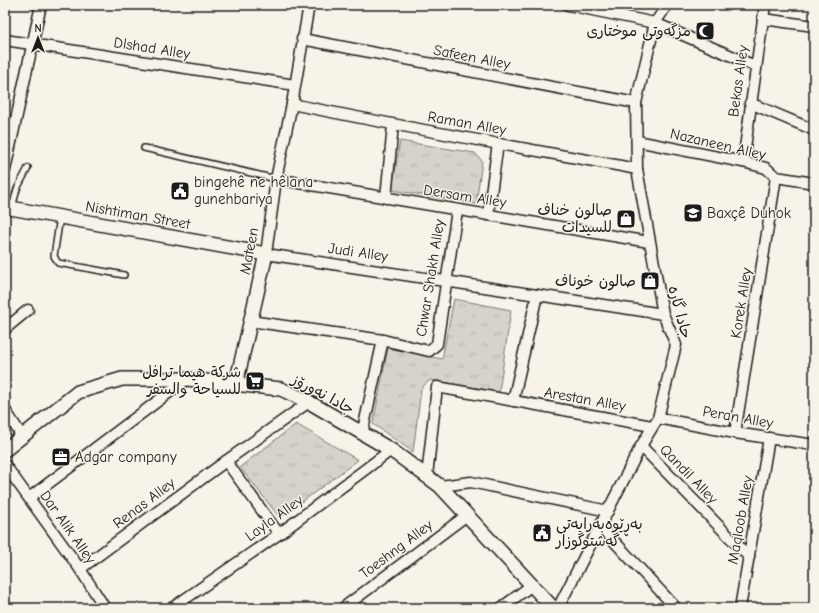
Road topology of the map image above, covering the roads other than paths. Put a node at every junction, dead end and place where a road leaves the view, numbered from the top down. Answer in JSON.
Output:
{"nodes":[{"id":1,"x":41,"y":5,"type":"edge"},
{"id":2,"x":309,"y":5,"type":"edge"},
{"id":3,"x":568,"y":5,"type":"edge"},
{"id":4,"x":667,"y":5,"type":"edge"},
{"id":5,"x":765,"y":5,"type":"edge"},
{"id":6,"x":763,"y":18,"type":"junction"},
{"id":7,"x":655,"y":23,"type":"junction"},
{"id":8,"x":814,"y":26,"type":"edge"},
{"id":9,"x":302,"y":39,"type":"junction"},
{"id":10,"x":5,"y":40,"type":"edge"},
{"id":11,"x":33,"y":44,"type":"junction"},
{"id":12,"x":755,"y":66,"type":"junction"},
{"id":13,"x":295,"y":85,"type":"junction"},
{"id":14,"x":750,"y":102,"type":"junction"},
{"id":15,"x":636,"y":103,"type":"junction"},
{"id":16,"x":292,"y":104,"type":"junction"},
{"id":17,"x":393,"y":125,"type":"junction"},
{"id":18,"x":814,"y":130,"type":"edge"},
{"id":19,"x":637,"y":141,"type":"junction"},
{"id":20,"x":498,"y":143,"type":"junction"},
{"id":21,"x":144,"y":148,"type":"dead end"},
{"id":22,"x":743,"y":162,"type":"junction"},
{"id":23,"x":28,"y":168,"type":"dead end"},
{"id":24,"x":637,"y":169,"type":"junction"},
{"id":25,"x":5,"y":170,"type":"edge"},
{"id":26,"x":776,"y":178,"type":"junction"},
{"id":27,"x":276,"y":179,"type":"junction"},
{"id":28,"x":814,"y":183,"type":"edge"},
{"id":29,"x":386,"y":198,"type":"junction"},
{"id":30,"x":8,"y":208,"type":"edge"},
{"id":31,"x":457,"y":210,"type":"junction"},
{"id":32,"x":488,"y":215,"type":"junction"},
{"id":33,"x":60,"y":217,"type":"junction"},
{"id":34,"x":649,"y":242,"type":"junction"},
{"id":35,"x":266,"y":254,"type":"junction"},
{"id":36,"x":124,"y":275,"type":"dead end"},
{"id":37,"x":446,"y":280,"type":"junction"},
{"id":38,"x":537,"y":295,"type":"junction"},
{"id":39,"x":28,"y":310,"type":"dead end"},
{"id":40,"x":663,"y":314,"type":"junction"},
{"id":41,"x":250,"y":321,"type":"junction"},
{"id":42,"x":5,"y":329,"type":"edge"},
{"id":43,"x":383,"y":340,"type":"junction"},
{"id":44,"x":188,"y":379,"type":"junction"},
{"id":45,"x":236,"y":384,"type":"junction"},
{"id":46,"x":513,"y":401,"type":"junction"},
{"id":47,"x":309,"y":402,"type":"junction"},
{"id":48,"x":5,"y":410,"type":"edge"},
{"id":49,"x":655,"y":422,"type":"junction"},
{"id":50,"x":735,"y":433,"type":"junction"},
{"id":51,"x":362,"y":434,"type":"junction"},
{"id":52,"x":22,"y":436,"type":"junction"},
{"id":53,"x":769,"y":438,"type":"junction"},
{"id":54,"x":814,"y":445,"type":"edge"},
{"id":55,"x":641,"y":446,"type":"junction"},
{"id":56,"x":5,"y":450,"type":"edge"},
{"id":57,"x":391,"y":450,"type":"junction"},
{"id":58,"x":226,"y":461,"type":"junction"},
{"id":59,"x":5,"y":465,"type":"edge"},
{"id":60,"x":427,"y":476,"type":"junction"},
{"id":61,"x":440,"y":486,"type":"junction"},
{"id":62,"x":28,"y":498,"type":"junction"},
{"id":63,"x":608,"y":511,"type":"junction"},
{"id":64,"x":467,"y":515,"type":"junction"},
{"id":65,"x":600,"y":526,"type":"junction"},
{"id":66,"x":279,"y":534,"type":"junction"},
{"id":67,"x":749,"y":557,"type":"junction"},
{"id":68,"x":80,"y":570,"type":"junction"},
{"id":69,"x":532,"y":585,"type":"junction"},
{"id":70,"x":105,"y":608,"type":"edge"},
{"id":71,"x":172,"y":608,"type":"edge"},
{"id":72,"x":343,"y":608,"type":"edge"},
{"id":73,"x":501,"y":608,"type":"edge"},
{"id":74,"x":553,"y":608,"type":"edge"},
{"id":75,"x":558,"y":608,"type":"edge"},
{"id":76,"x":676,"y":608,"type":"edge"},
{"id":77,"x":740,"y":608,"type":"edge"}],
"edges":[{"from":1,"to":11,"type":"street"},
{"from":2,"to":9,"type":"street","name":"Mateen"},
{"from":3,"to":7,"type":"street"},
{"from":4,"to":7,"type":"street","name":"جادا گارە"},
{"from":5,"to":6,"type":"street","name":"Bekas Alley"},
{"from":6,"to":8,"type":"street"},
{"from":6,"to":12,"type":"street","name":"Bekas Alley"},
{"from":7,"to":12,"type":"street"},
{"from":7,"to":15,"type":"street","name":"جادا گارە"},
{"from":9,"to":13,"type":"street","name":"Mateen"},
{"from":9,"to":15,"type":"street","name":"Safeen Alley"},
{"from":10,"to":11,"type":"street","name":"Dlshad Alley"},
{"from":11,"to":13,"type":"street","name":"Dlshad Alley"},
{"from":11,"to":25,"type":"street"},
{"from":12,"to":14,"type":"street","name":"Bekas Alley"},
{"from":13,"to":16,"type":"street","name":"Mateen"},
{"from":14,"to":18,"type":"street"},
{"from":14,"to":22,"type":"street","name":"Bekas Alley"},
{"from":15,"to":19,"type":"street","name":"جادا گارە"},
{"from":16,"to":17,"type":"street","name":"Raman Alley"},
{"from":16,"to":27,"type":"street","name":"Mateen"},
{"from":17,"to":20,"type":"street","name":"Raman Alley"},
{"from":17,"to":29,"type":"street"},
{"from":19,"to":22,"type":"street","name":"Nazaneen Alley"},
{"from":19,"to":24,"type":"street","name":"جادا گارە"},
{"from":20,"to":24,"type":"street","name":"Raman Alley"},
{"from":20,"to":32,"type":"street"},
{"from":21,"to":27,"type":"lane"},
{"from":22,"to":26,"type":"street","name":"Nazaneen Alley"},
{"from":23,"to":30,"type":"lane"},
{"from":24,"to":34,"type":"street","name":"جادا گارە"},
{"from":26,"to":28,"type":"street","name":"Nazaneen Alley"},
{"from":26,"to":50,"type":"street","name":"Korek Alley"},
{"from":27,"to":29,"type":"street","name":"Dersam Alley"},
{"from":27,"to":35,"type":"street","name":"Mateen"},
{"from":29,"to":31,"type":"street","name":"Dersam Alley"},
{"from":30,"to":33,"type":"street","name":"Nishtiman Street"},
{"from":31,"to":32,"type":"street","name":"Dersam Alley"},
{"from":31,"to":37,"type":"street","name":"Chwar Shakh Alley"},
{"from":32,"to":34,"type":"street","name":"Dersam Alley"},
{"from":33,"to":35,"type":"street","name":"Nishtiman Street"},
{"from":33,"to":36,"type":"lane"},
{"from":34,"to":40,"type":"street","name":"جادا گارە"},
{"from":35,"to":37,"type":"street","name":"Judi Alley"},
{"from":35,"to":41,"type":"street","name":"Mateen"},
{"from":37,"to":38,"type":"street","name":"Judi Alley"},
{"from":37,"to":43,"type":"street","name":"Chwar Shakh Alley"},
{"from":38,"to":40,"type":"street","name":"Judi Alley"},
{"from":38,"to":46,"type":"street"},
{"from":39,"to":42,"type":"street"},
{"from":40,"to":49,"type":"street","name":"جادا گارە"},
{"from":41,"to":43,"type":"street"},
{"from":41,"to":45,"type":"street","name":"Mateen"},
{"from":43,"to":51,"type":"street"},
{"from":44,"to":45,"type":"street","name":"جادا نەورۆز"},
{"from":44,"to":52,"type":"street","name":"جادا نەورۆز"},
{"from":44,"to":62,"type":"street"},
{"from":45,"to":47,"type":"street","name":"جادا نەورۆز"},
{"from":46,"to":49,"type":"street","name":"Arestan Alley"},
{"from":46,"to":60,"type":"street","name":"Arestan Alley"},
{"from":47,"to":51,"type":"street","name":"جادا نەورۆز"},
{"from":47,"to":58,"type":"street","name":"Renas Alley"},
{"from":48,"to":52,"type":"street"},
{"from":49,"to":50,"type":"street","name":"Peran Alley"},
{"from":49,"to":55,"type":"street","name":"جادا گارە"},
{"from":50,"to":53,"type":"street","name":"Peran Alley"},
{"from":51,"to":57,"type":"street","name":"جادا نەورۆز"},
{"from":52,"to":56,"type":"street","name":"جادا نەورۆز"},
{"from":53,"to":54,"type":"street","name":"Peran Alley"},
{"from":53,"to":67,"type":"street","name":"Maqloob Alley"},
{"from":55,"to":63,"type":"street","name":"جادا گارە"},
{"from":55,"to":67,"type":"street","name":"Qandil Alley"},
{"from":57,"to":60,"type":"street","name":"جادا نەورۆز"},
{"from":57,"to":66,"type":"street","name":"Layla Alley"},
{"from":58,"to":66,"type":"street"},
{"from":58,"to":68,"type":"street","name":"Renas Alley"},
{"from":59,"to":62,"type":"street","name":"Dar Alik Alley"},
{"from":60,"to":61,"type":"street","name":"جادا نەورۆز"},
{"from":61,"to":63,"type":"street"},
{"from":61,"to":64,"type":"street","name":"جادا نەورۆز"},
{"from":62,"to":68,"type":"street","name":"Dar Alik Alley"},
{"from":63,"to":65,"type":"street","name":"جادا گارە"},
{"from":64,"to":69,"type":"street","name":"جادا نەورۆز"},
{"from":64,"to":72,"type":"street","name":"Toeshng Alley"},
{"from":65,"to":75,"type":"street","name":"جادا گارە"},
{"from":65,"to":76,"type":"street"},
{"from":66,"to":71,"type":"street","name":"Layla Alley"},
{"from":67,"to":77,"type":"street","name":"Maqloob Alley"},
{"from":68,"to":70,"type":"street","name":"Dar Alik Alley"},
{"from":69,"to":73,"type":"street"},
{"from":69,"to":74,"type":"street","name":"جادا نەورۆز"}]}
